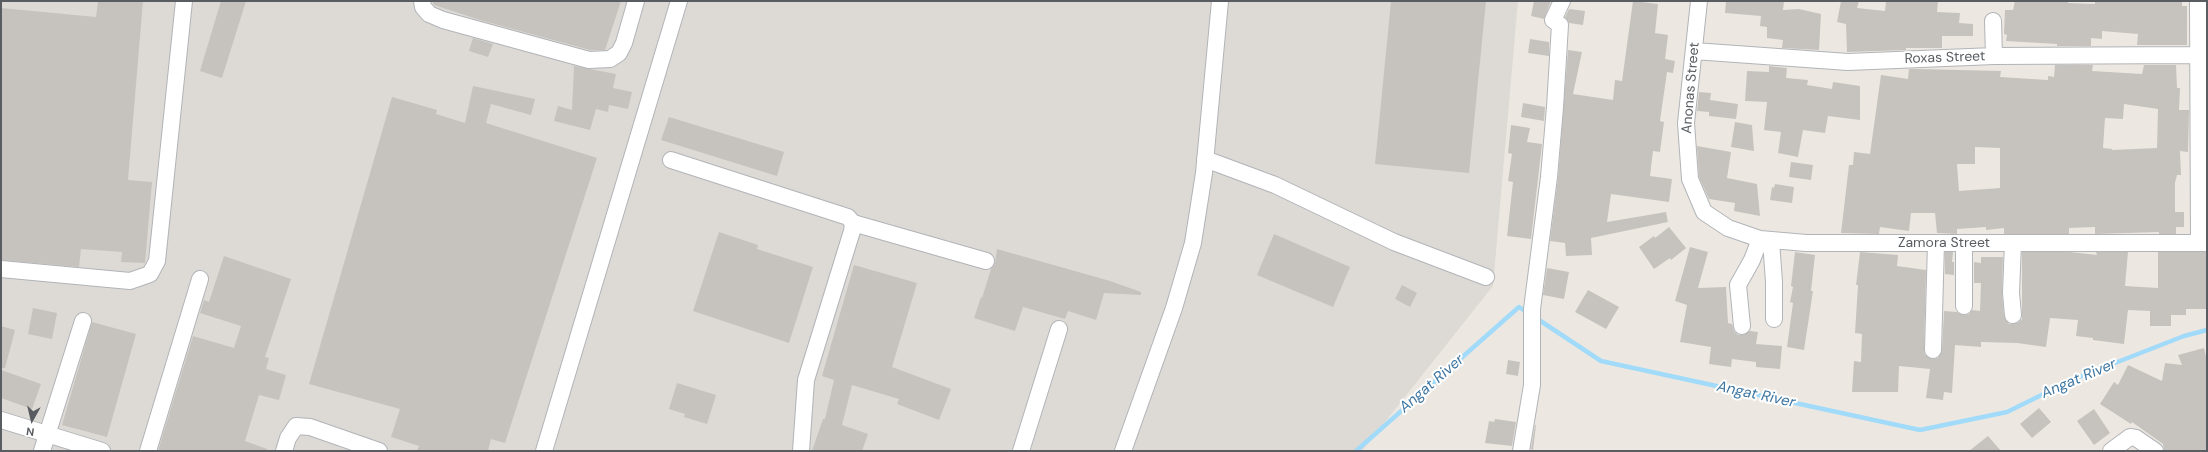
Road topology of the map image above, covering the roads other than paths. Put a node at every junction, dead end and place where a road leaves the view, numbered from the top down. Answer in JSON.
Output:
{"nodes":[{"id":1,"x":184,"y":1,"type":"edge"},
{"id":2,"x":422,"y":1,"type":"edge"},
{"id":3,"x":636,"y":1,"type":"edge"},
{"id":4,"x":679,"y":1,"type":"edge"},
{"id":5,"x":1220,"y":1,"type":"edge"},
{"id":6,"x":1562,"y":1,"type":"edge"},
{"id":7,"x":1699,"y":1,"type":"edge"},
{"id":8,"x":2198,"y":1,"type":"edge"},
{"id":9,"x":1993,"y":21,"type":"dead end"},
{"id":10,"x":1694,"y":51,"type":"junction"},
{"id":11,"x":1994,"y":56,"type":"junction"},
{"id":12,"x":2200,"y":65,"type":"edge"},
{"id":13,"x":1205,"y":159,"type":"junction"},
{"id":14,"x":671,"y":160,"type":"dead end"},
{"id":15,"x":1696,"y":199,"type":"joint"},
{"id":16,"x":853,"y":223,"type":"junction"},
{"id":17,"x":1766,"y":240,"type":"junction"},
{"id":18,"x":1936,"y":243,"type":"junction"},
{"id":19,"x":2012,"y":243,"type":"junction"},
{"id":20,"x":2203,"y":243,"type":"edge"},
{"id":21,"x":1964,"y":244,"type":"junction"},
{"id":22,"x":986,"y":261,"type":"dead end"},
{"id":23,"x":1,"y":269,"type":"edge"},
{"id":24,"x":1486,"y":277,"type":"dead end"},
{"id":25,"x":200,"y":279,"type":"dead end"},
{"id":26,"x":1964,"y":306,"type":"dead end"},
{"id":27,"x":2013,"y":315,"type":"dead end"},
{"id":28,"x":1774,"y":319,"type":"dead end"},
{"id":29,"x":83,"y":321,"type":"dead end"},
{"id":30,"x":1742,"y":326,"type":"dead end"},
{"id":31,"x":1059,"y":329,"type":"dead end"},
{"id":32,"x":1933,"y":350,"type":"dead end"},
{"id":33,"x":1,"y":420,"type":"edge"},
{"id":34,"x":48,"y":434,"type":"junction"},
{"id":35,"x":42,"y":451,"type":"edge"},
{"id":36,"x":102,"y":451,"type":"edge"},
{"id":37,"x":148,"y":451,"type":"edge"},
{"id":38,"x":284,"y":451,"type":"edge"},
{"id":39,"x":379,"y":451,"type":"edge"},
{"id":40,"x":544,"y":451,"type":"edge"},
{"id":41,"x":801,"y":451,"type":"edge"},
{"id":42,"x":1020,"y":451,"type":"edge"},
{"id":43,"x":1123,"y":451,"type":"edge"},
{"id":44,"x":1521,"y":451,"type":"edge"},
{"id":45,"x":2111,"y":451,"type":"edge"},
{"id":46,"x":2155,"y":451,"type":"edge"}],
"edges":[{"from":1,"to":23,"type":"street"},
{"from":2,"to":3,"type":"street"},
{"from":4,"to":40,"type":"street"},
{"from":5,"to":13,"type":"street"},
{"from":6,"to":44,"type":"street"},
{"from":7,"to":10,"type":"street","name":"Anonas Street"},
{"from":8,"to":12,"type":"street"},
{"from":9,"to":11,"type":"street"},
{"from":10,"to":11,"type":"street","name":"Roxas Street"},
{"from":10,"to":15,"type":"street","name":"Anonas Street"},
{"from":11,"to":12,"type":"street","name":"Roxas Street"},
{"from":12,"to":20,"type":"street"},
{"from":13,"to":24,"type":"street"},
{"from":13,"to":43,"type":"street"},
{"from":14,"to":16,"type":"street"},
{"from":15,"to":17,"type":"street","name":"Zamora Street"},
{"from":16,"to":22,"type":"street"},
{"from":16,"to":41,"type":"street"},
{"from":17,"to":18,"type":"street","name":"Zamora Street"},
{"from":17,"to":28,"type":"street"},
{"from":17,"to":30,"type":"street"},
{"from":18,"to":21,"type":"street","name":"Zamora Street"},
{"from":18,"to":32,"type":"street"},
{"from":19,"to":20,"type":"street","name":"Zamora Street"},
{"from":19,"to":21,"type":"street","name":"Zamora Street"},
{"from":19,"to":27,"type":"street"},
{"from":21,"to":26,"type":"street"},
{"from":25,"to":37,"type":"street"},
{"from":29,"to":34,"type":"street"},
{"from":31,"to":42,"type":"street"},
{"from":33,"to":34,"type":"street"},
{"from":34,"to":35,"type":"street"},
{"from":34,"to":36,"type":"street"},
{"from":38,"to":39,"type":"street"},
{"from":45,"to":46,"type":"street"}]}
